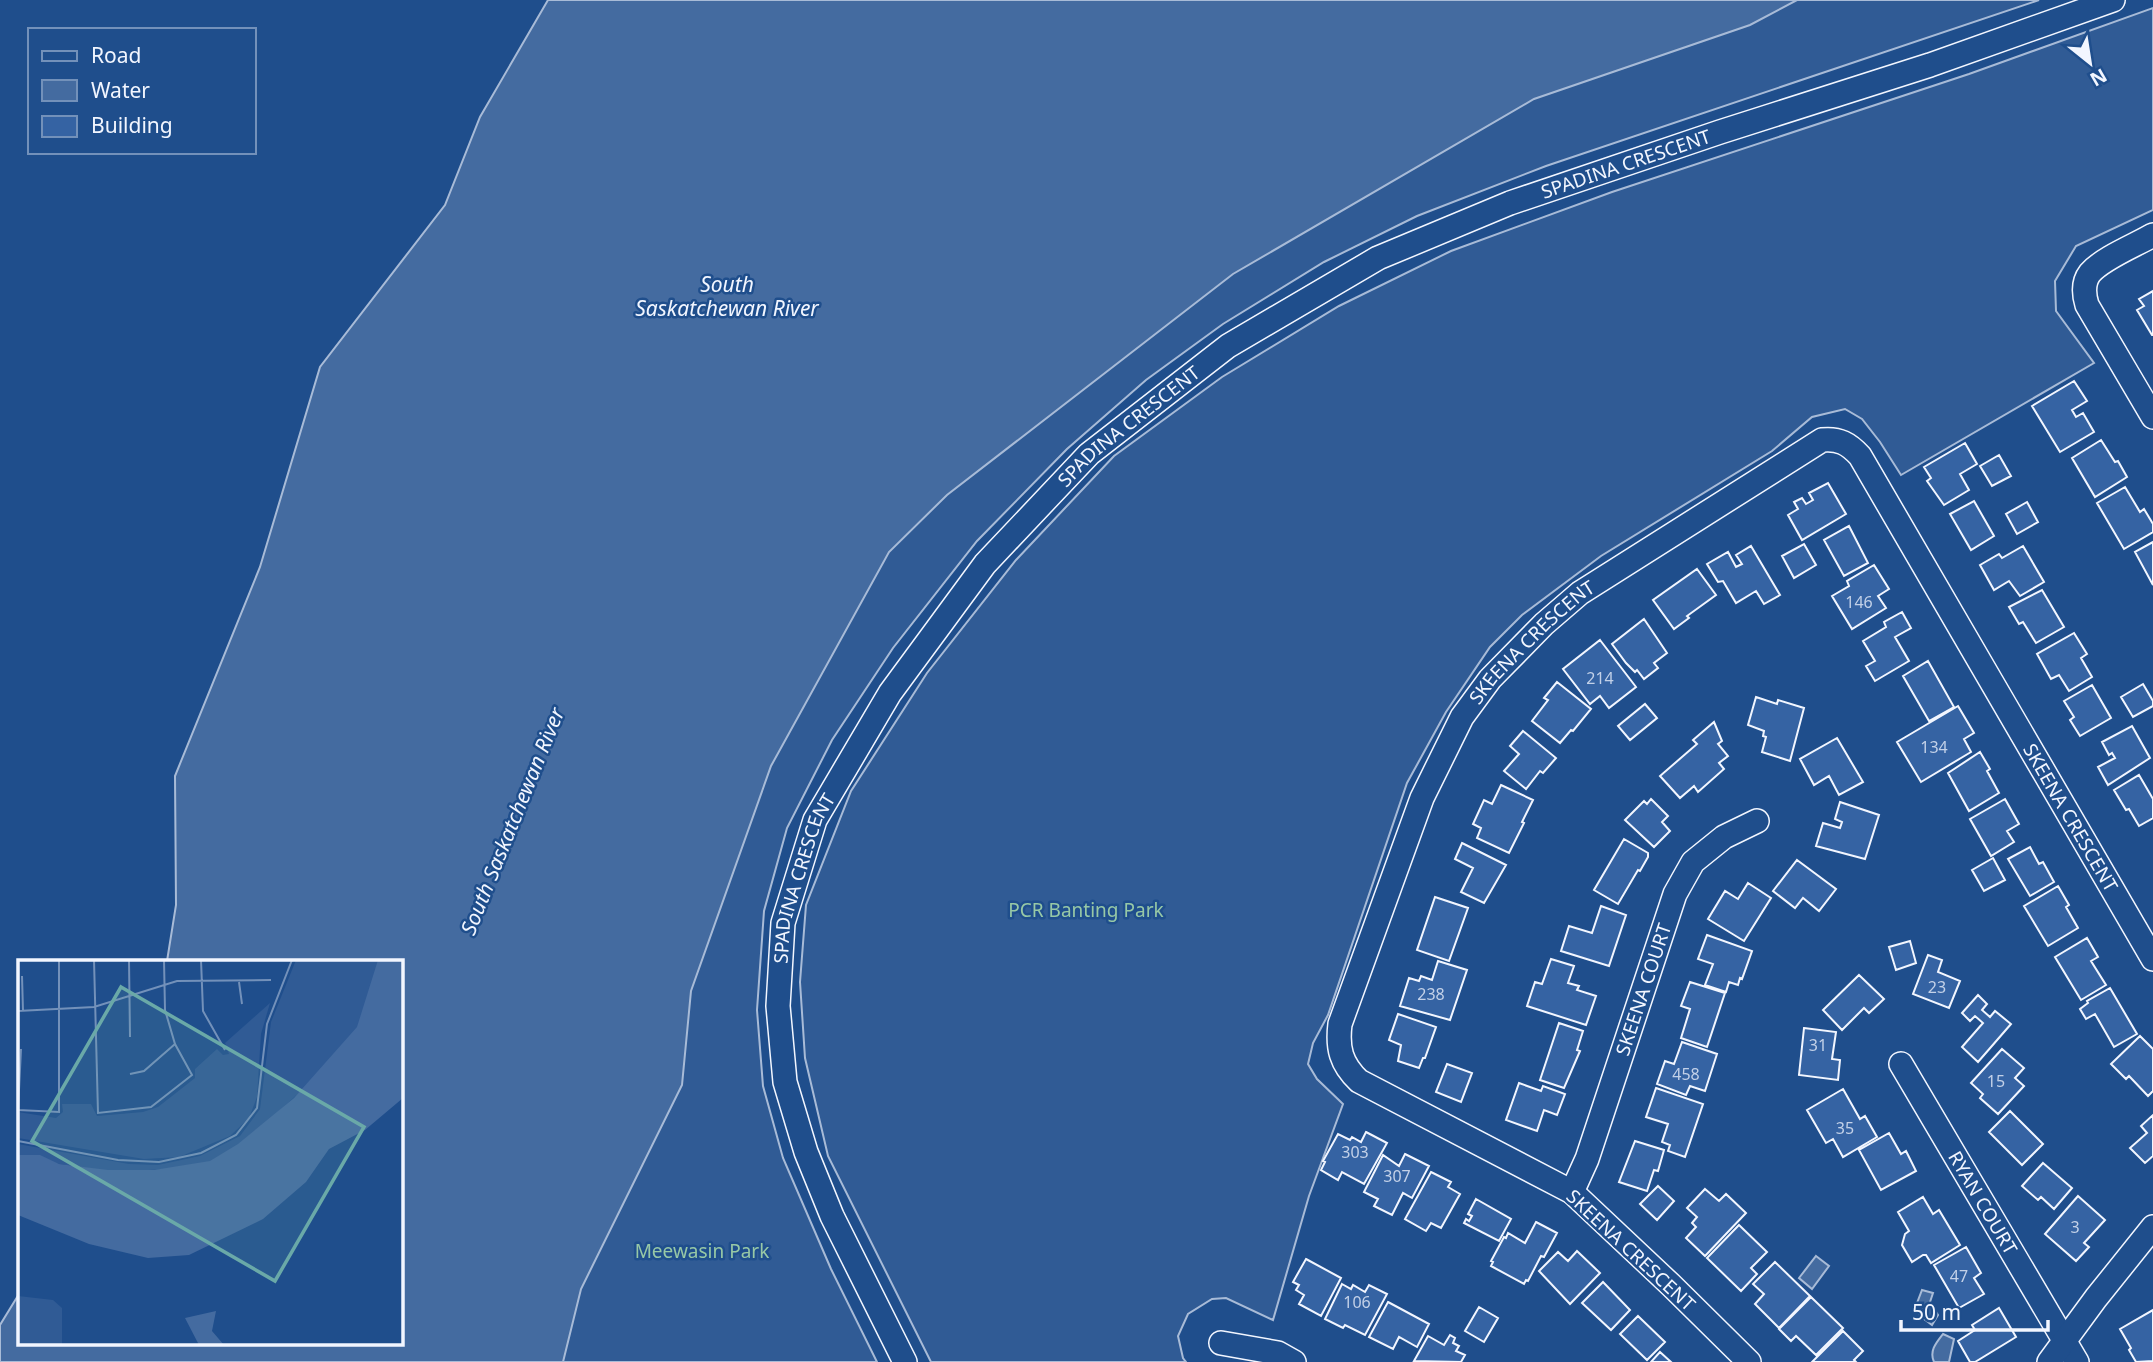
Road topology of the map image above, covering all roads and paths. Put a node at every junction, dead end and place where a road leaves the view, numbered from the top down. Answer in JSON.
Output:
{"nodes":[{"id":1,"x":2113,"y":0,"type":"edge"},
{"id":2,"x":2153,"y":235,"type":"edge"},
{"id":3,"x":2153,"y":417,"type":"edge"},
{"id":4,"x":1757,"y":821,"type":"dead end"},
{"id":5,"x":2153,"y":958,"type":"edge"},
{"id":6,"x":1901,"y":1065,"type":"dead end"},
{"id":7,"x":1572,"y":1192,"type":"junction"},
{"id":8,"x":2153,"y":1227,"type":"edge"},
{"id":9,"x":2065,"y":1340,"type":"junction"},
{"id":10,"x":1221,"y":1343,"type":"dead end"},
{"id":11,"x":905,"y":1362,"type":"edge"},
{"id":12,"x":1294,"y":1362,"type":"edge"},
{"id":13,"x":1749,"y":1362,"type":"edge"},
{"id":14,"x":2049,"y":1362,"type":"edge"},
{"id":15,"x":2077,"y":1362,"type":"edge"}],
"edges":[{"from":1,"to":11,"type":"street","name":"SPADINA CRESCENT"},
{"from":2,"to":3,"type":"street"},
{"from":4,"to":7,"type":"street","name":"SKEENA COURT"},
{"from":5,"to":7,"type":"street","name":"SKEENA CRESCENT"},
{"from":6,"to":9,"type":"street","name":"RYAN COURT"},
{"from":7,"to":13,"type":"street","name":"SKEENA CRESCENT"},
{"from":8,"to":9,"type":"street"},
{"from":9,"to":14,"type":"street"},
{"from":9,"to":15,"type":"street","name":"RYAN COURT"},
{"from":10,"to":12,"type":"street"}]}
